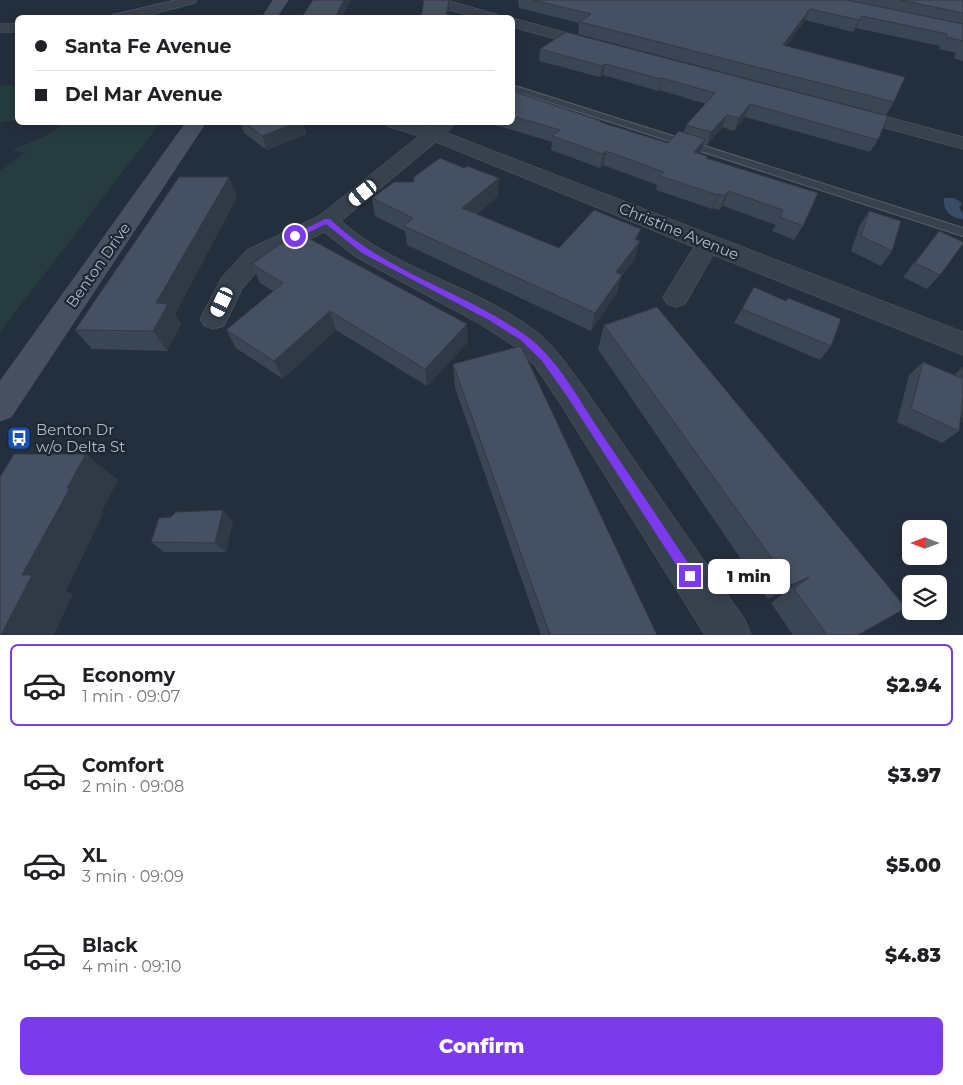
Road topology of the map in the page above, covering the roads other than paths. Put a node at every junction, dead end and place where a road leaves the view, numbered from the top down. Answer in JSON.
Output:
{"nodes":[{"id":1,"x":190,"y":0,"type":"edge"},
{"id":2,"x":281,"y":0,"type":"edge"},
{"id":3,"x":431,"y":0,"type":"edge"},
{"id":4,"x":480,"y":7,"type":"edge"},
{"id":5,"x":131,"y":15,"type":"edge"},
{"id":6,"x":271,"y":15,"type":"edge"},
{"id":7,"x":490,"y":15,"type":"edge"},
{"id":8,"x":515,"y":23,"type":"edge"},
{"id":9,"x":0,"y":28,"type":"edge"},
{"id":10,"x":15,"y":28,"type":"edge"},
{"id":11,"x":608,"y":48,"type":"edge"},
{"id":12,"x":515,"y":88,"type":"edge"},
{"id":13,"x":838,"y":110,"type":"edge"},
{"id":14,"x":195,"y":125,"type":"edge"},
{"id":15,"x":414,"y":125,"type":"edge"},
{"id":16,"x":441,"y":129,"type":"edge"},
{"id":17,"x":963,"y":144,"type":"edge"},
{"id":18,"x":327,"y":221,"type":"junction"},
{"id":19,"x":963,"y":232,"type":"edge"},
{"id":20,"x":708,"y":243,"type":"junction"},
{"id":21,"x":676,"y":297,"type":"dead end"},
{"id":22,"x":214,"y":319,"type":"dead end"},
{"id":23,"x":963,"y":344,"type":"edge"},
{"id":24,"x":0,"y":407,"type":"edge"},
{"id":25,"x":730,"y":635,"type":"edge"}],
"edges":[{"from":1,"to":5,"type":"street"},
{"from":2,"to":6,"type":"street"},
{"from":3,"to":4,"type":"street"},
{"from":4,"to":7,"type":"street"},
{"from":8,"to":11,"type":"street"},
{"from":9,"to":10,"type":"street"},
{"from":12,"to":19,"type":"lane"},
{"from":13,"to":17,"type":"street"},
{"from":14,"to":24,"type":"street","name":"Benton Drive"},
{"from":15,"to":16,"type":"street","name":"Christine Avenue"},
{"from":16,"to":18,"type":"street"},
{"from":16,"to":20,"type":"street","name":"Christine Avenue"},
{"from":18,"to":22,"type":"street"},
{"from":18,"to":25,"type":"street"},
{"from":20,"to":21,"type":"street"},
{"from":20,"to":23,"type":"street","name":"Christine Avenue"}]}
